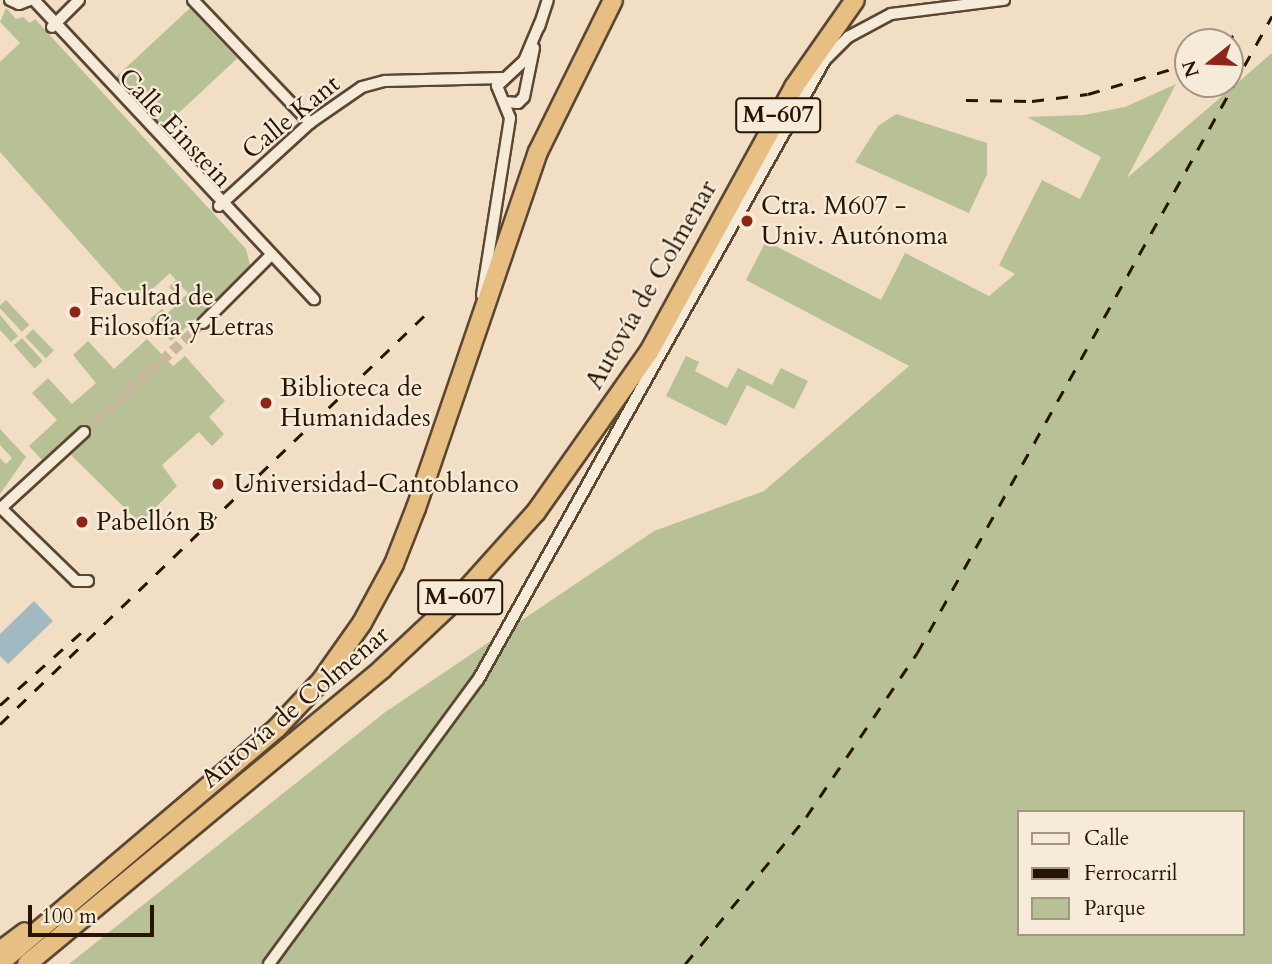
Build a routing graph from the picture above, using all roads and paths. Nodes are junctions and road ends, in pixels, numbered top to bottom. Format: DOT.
graph roads {
  1 [pos="10,0"];
  2 [pos="30,0"];
  3 [pos="79,0"];
  4 [pos="193,0"];
  5 [pos="548,0"];
  6 [pos="613,0"];
  7 [pos="855,0"];
  8 [pos="868,0"];
  9 [pos="1004,0"];
  10 [pos="540,23"];
  11 [pos="54,25"];
  12 [pos="822,44"];
  13 [pos="506,76"];
  14 [pos="478,78"];
  15 [pos="526,84"];
  16 [pos="497,92"];
  17 [pos="504,102"];
  18 [pos="310,123"];
  19 [pos="221,204"];
  20 [pos="269,257"];
  21 [pos="314,299"];
  22 [pos="203,323"];
  23 [pos="478,323"];
  24 [pos="84,432"];
  25 [pos="0,508"];
  26 [pos="88,581"];
  27 [pos="91,888"];
  28 [pos="82,919"];
  29 [pos="0,951"];
  30 [pos="0,963"];
  31 [pos="27,964"];
  32 [pos="40,964"];
  33 [pos="269,964"];
  1 -- 2 [label="street, Calle Einstein"];
  2 -- 11 [label="street, Calle Einstein"];
  3 -- 11 [label="street"];
  4 -- 18 [label="street"];
  5 -- 10 [label="street"];
  6 -- 23 [label="highway, Autovía de Colmenar / M-607"];
  7 -- 12 [label="highway, Autovía de Colmenar / M-607"];
  8 -- 12 [label="highway"];
  9 -- 33 [label="street"];
  10 -- 13 [label="street"];
  10 -- 15 [label="street"];
  11 -- 19 [label="street, Calle Einstein"];
  12 -- 28 [label="highway, Autovía de Colmenar / M-607"];
  13 -- 14 [label="street, Calle Kant"];
  13 -- 15 [label="street"];
  13 -- 16 [label="street"];
  14 -- 16 [label="street"];
  14 -- 18 [label="street, Calle Kant"];
  15 -- 17 [label="street"];
  16 -- 17 [label="street"];
  17 -- 23 [label="street"];
  18 -- 19 [label="street, Calle Kant"];
  19 -- 20 [label="street, Calle Einstein"];
  20 -- 21 [label="street, Calle Einstein"];
  20 -- 22 [label="street"];
  23 -- 27 [label="highway, Autovía de Colmenar / M-607"];
  24 -- 25 [label="street"];
  25 -- 26 [label="street"];
  27 -- 29 [label="highway"];
  27 -- 30 [label="highway, Autovía de Colmenar / M-607"];
  28 -- 31 [label="highway, Autovía de Colmenar / M-607"];
  28 -- 32 [label="highway"];
}
